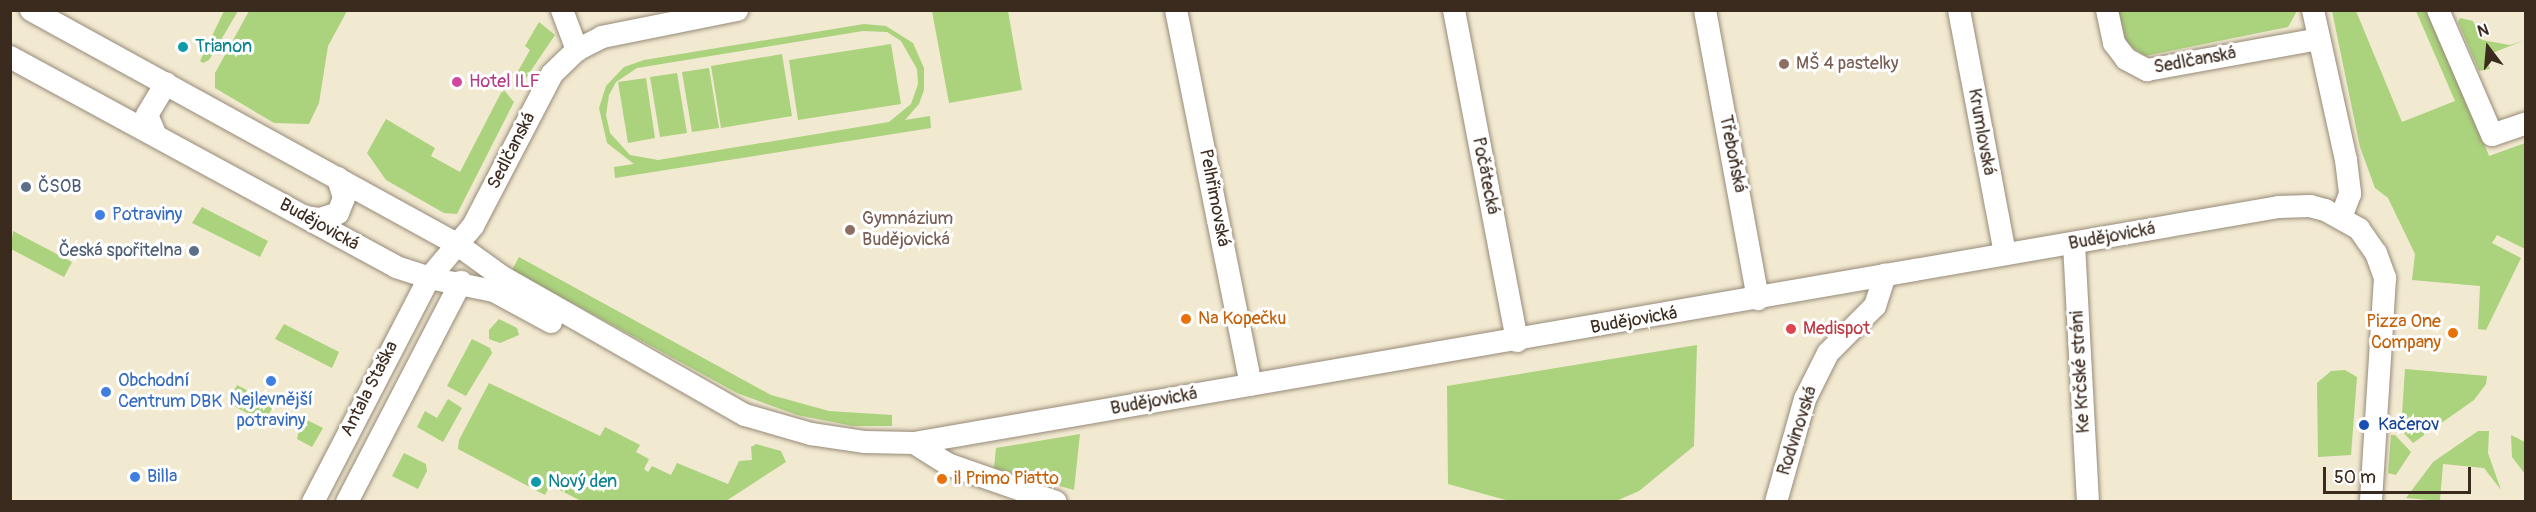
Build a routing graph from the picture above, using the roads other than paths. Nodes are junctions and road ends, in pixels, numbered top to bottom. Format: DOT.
graph roads {
  1 [pos="31,10"];
  2 [pos="561,10"];
  3 [pos="738,10"];
  4 [pos="1176,10"];
  5 [pos="1454,10"];
  6 [pos="1705,10"];
  7 [pos="1959,10"];
  8 [pos="2107,10"];
  9 [pos="2313,10"];
  10 [pos="2438,10"];
  11 [pos="2319,39"];
  12 [pos="577,50"];
  13 [pos="10,57"];
  14 [pos="166,83"];
  15 [pos="2526,123"];
  16 [pos="156,136"];
  17 [pos="338,178"];
  18 [pos="303,217"];
  19 [pos="2341,217"];
  20 [pos="2074,243"];
  21 [pos="458,245"];
  22 [pos="2006,254"];
  23 [pos="1885,275"];
  24 [pos="429,278"];
  25 [pos="461,282"];
  26 [pos="1758,299"];
  27 [pos="1517,341"];
  28 [pos="641,358"];
  29 [pos="1251,385"];
  30 [pos="914,443"];
  31 [pos="313,501"];
  32 [pos="347,501"];
  33 [pos="1056,501"];
  34 [pos="1776,501"];
  35 [pos="2088,501"];
  36 [pos="2371,501"];
  1 -- 14 [label="street, Budějovická"];
  2 -- 12 [label="street"];
  3 -- 12 [label="street, Sedlčanská"];
  4 -- 29 [label="street, Pelhřimovská"];
  5 -- 27 [label="street, Počátecká"];
  6 -- 26 [label="street, Třeboňská"];
  7 -- 22 [label="street, Krumlovská"];
  8 -- 11 [label="street, Sedlčanská"];
  9 -- 11 [label="street"];
  10 -- 15 [label="street"];
  11 -- 19 [label="street"];
  12 -- 21 [label="street, Sedlčanská"];
  13 -- 16 [label="street, Budějovická"];
  14 -- 16 [label="street"];
  14 -- 17 [label="street, Budějovická"];
  16 -- 18 [label="street, Budějovická"];
  17 -- 18 [label="street"];
  17 -- 21 [label="street, Budějovická"];
  18 -- 24 [label="street, Budějovická"];
  19 -- 20 [label="street, Budějovická"];
  19 -- 36 [label="street, Budějovická"];
  20 -- 22 [label="street, Budějovická"];
  20 -- 35 [label="street, Ke Krčské stráni"];
  21 -- 24 [label="street, Sedlčanská"];
  21 -- 25 [label="street"];
  21 -- 28 [label="street, Budějovická"];
  22 -- 23 [label="street, Budějovická"];
  23 -- 26 [label="street, Budějovická"];
  23 -- 34 [label="street, Rodvinovská"];
  24 -- 25 [label="street, Budějovická"];
  24 -- 31 [label="street, Antala Staška"];
  25 -- 28 [label="street, Budějovická"];
  25 -- 32 [label="street, Antala Staška"];
  26 -- 27 [label="street, Budějovická"];
  27 -- 29 [label="street, Budějovická"];
  28 -- 30 [label="street, Budějovická"];
  29 -- 30 [label="street, Budějovická"];
  30 -- 33 [label="street"];
}
